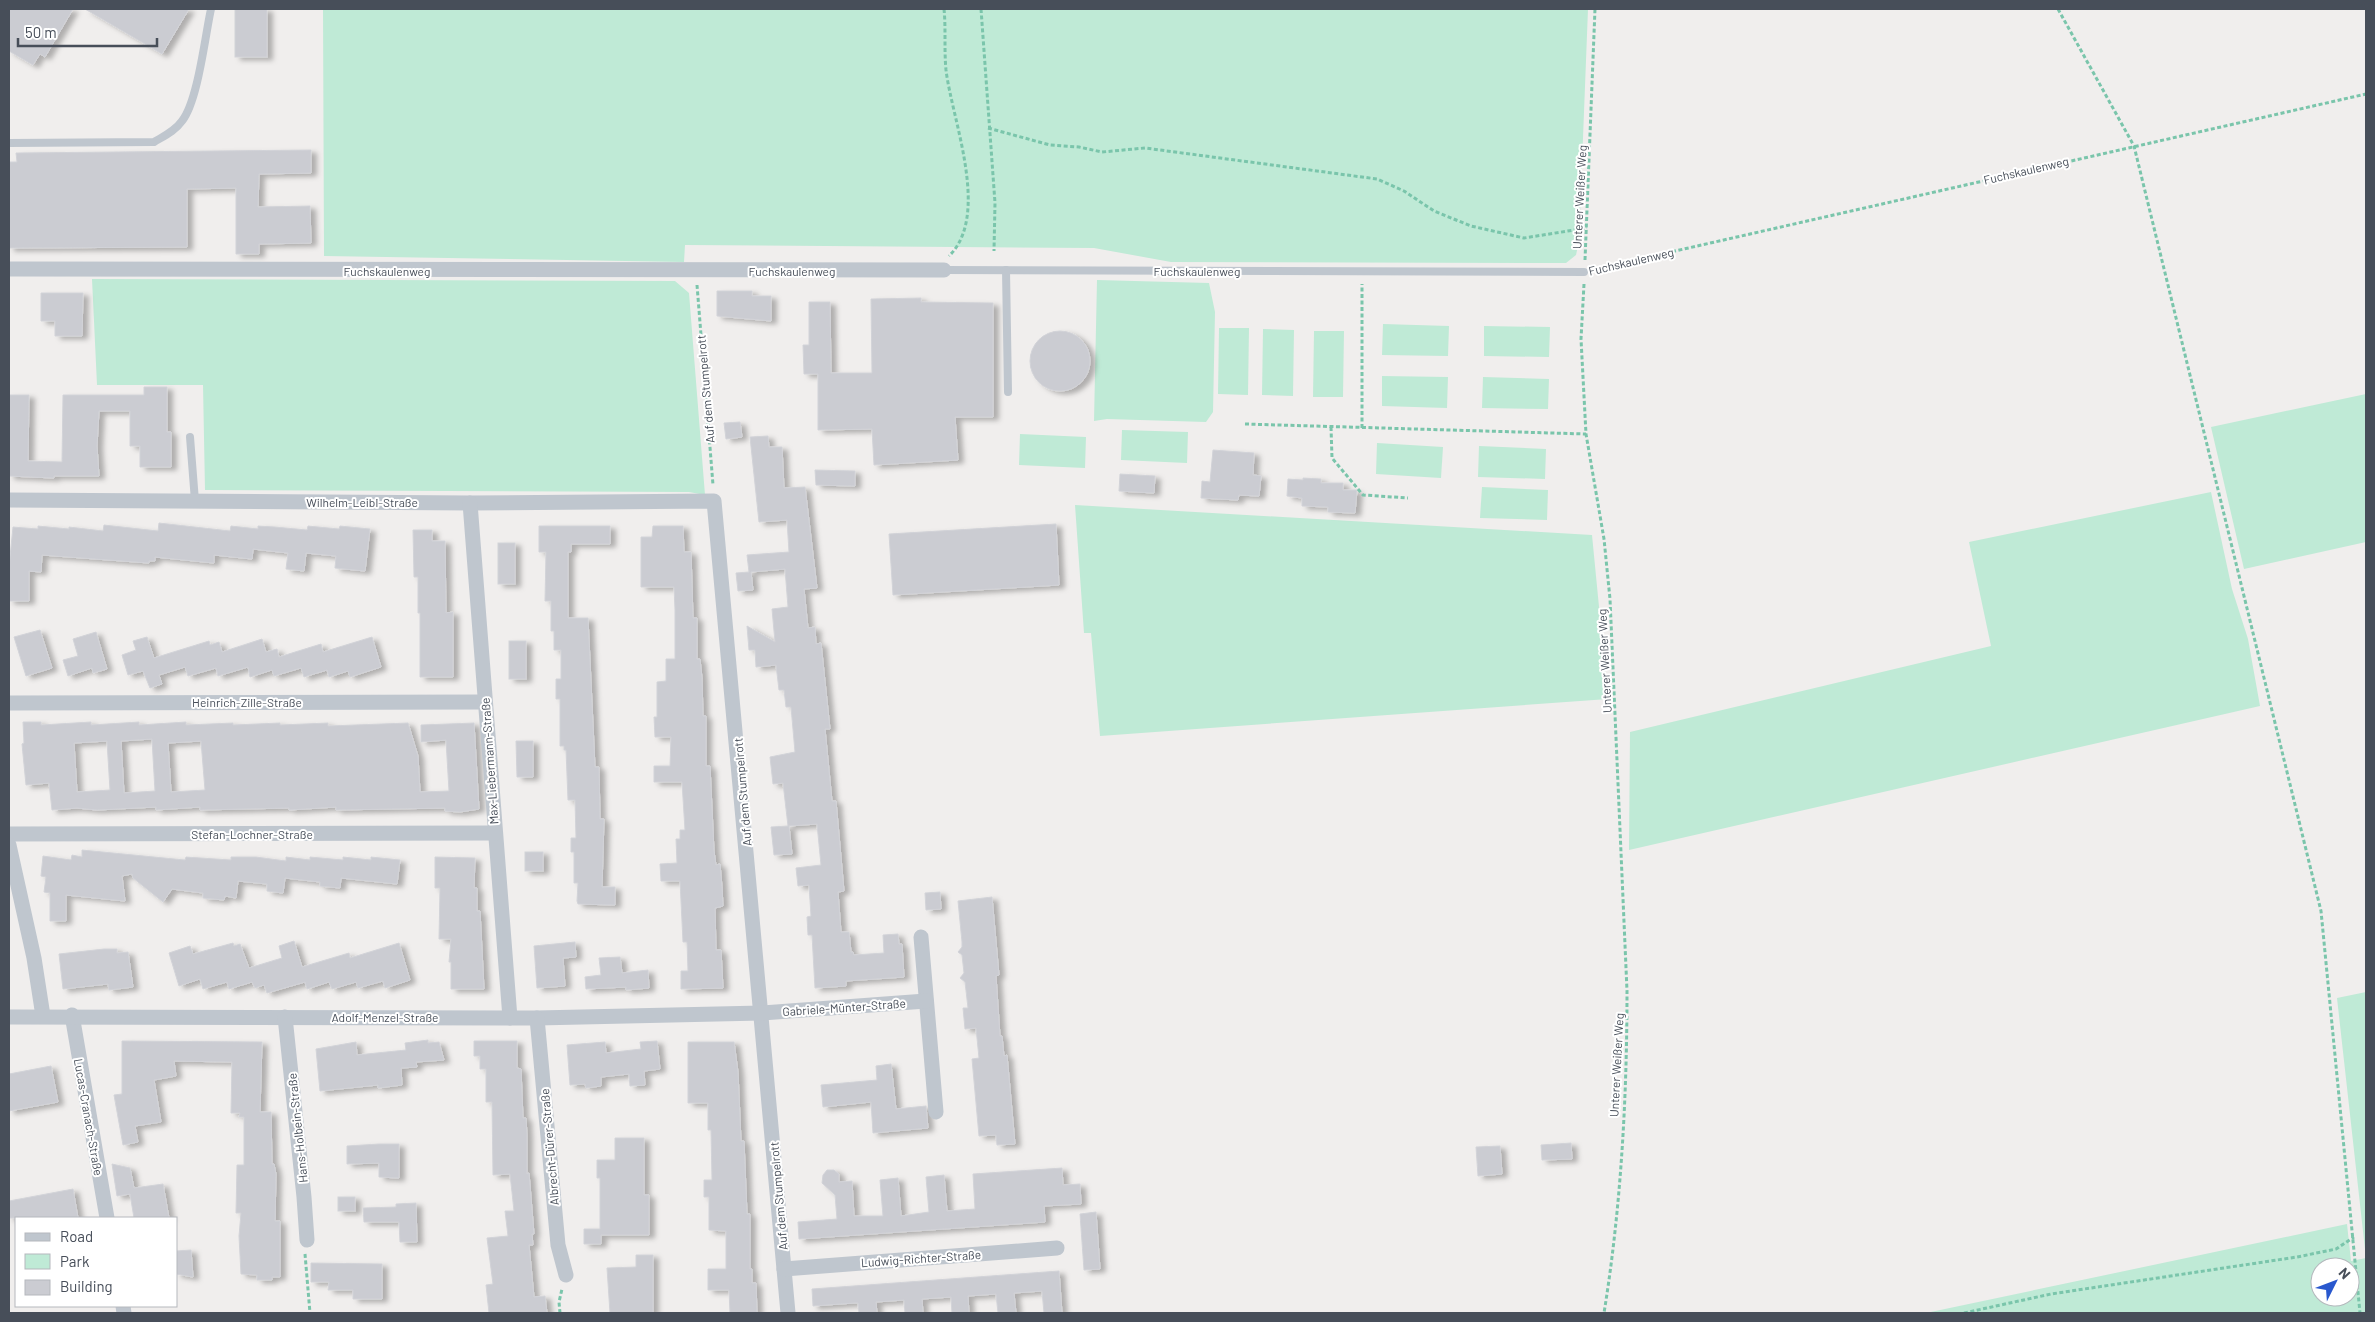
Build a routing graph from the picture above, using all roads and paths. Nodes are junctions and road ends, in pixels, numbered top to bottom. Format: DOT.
graph roads {
  1 [pos="211,9"];
  2 [pos="944,9"];
  3 [pos="981,9"];
  4 [pos="1595,9"];
  5 [pos="2058,9"];
  6 [pos="2366,94"];
  7 [pos="988,128"];
  8 [pos="9,143"];
  9 [pos="2134,146"];
  10 [pos="1587,228"];
  11 [pos="994,251"];
  12 [pos="9,269"];
  13 [pos="944,270"];
  14 [pos="1006,270"];
  15 [pos="1362,271"];
  16 [pos="696,272"];
  17 [pos="1584,272"];
  18 [pos="1008,392"];
  19 [pos="1244,424"];
  20 [pos="1331,427"];
  21 [pos="1362,428"];
  22 [pos="1586,434"];
  23 [pos="190,437"];
  24 [pos="1408,498"];
  25 [pos="9,500"];
  26 [pos="195,502"];
  27 [pos="714,502"];
  28 [pos="470,503"];
  29 [pos="485,702"];
  30 [pos="9,703"];
  31 [pos="495,833"];
  32 [pos="9,834"];
  33 [pos="9,845"];
  34 [pos="920,936"];
  35 [pos="926,1001"];
  36 [pos="762,1013"];
  37 [pos="43,1016"];
  38 [pos="72,1016"];
  39 [pos="9,1017"];
  40 [pos="285,1017"];
  41 [pos="510,1018"];
  42 [pos="537,1018"];
  43 [pos="936,1112"];
  44 [pos="108,1217"];
  45 [pos="2354,1237"];
  46 [pos="306,1240"];
  47 [pos="1058,1248"];
  48 [pos="784,1268"];
  49 [pos="566,1275"];
  50 [pos="310,1313"];
  51 [pos="560,1313"];
  52 [pos="788,1313"];
  53 [pos="1604,1313"];
  54 [pos="1964,1313"];
  55 [pos="2360,1313"];
  1 -- 8 [label="lane"];
  2 -- 13 [label="path"];
  3 -- 7 [label="path"];
  4 -- 10 [label="path, Unterer Weißer Weg"];
  5 -- 9 [label="path"];
  6 -- 9 [label="path, Fuchskaulenweg"];
  7 -- 10 [label="path"];
  7 -- 11 [label="path"];
  9 -- 17 [label="path, Fuchskaulenweg"];
  9 -- 45 [label="path"];
  10 -- 17 [label="path, Unterer Weißer Weg"];
  12 -- 16 [label="street, Fuchskaulenweg"];
  13 -- 14 [label="lane, Fuchskaulenweg"];
  13 -- 16 [label="street, Fuchskaulenweg"];
  14 -- 15 [label="lane, Fuchskaulenweg"];
  14 -- 18 [label="lane"];
  15 -- 17 [label="lane, Fuchskaulenweg"];
  15 -- 21 [label="path"];
  16 -- 27 [label="path, Auf dem Stumpelrott"];
  17 -- 22 [label="path, Unterer Weißer Weg"];
  19 -- 20 [label="path"];
  20 -- 21 [label="path"];
  20 -- 24 [label="path"];
  21 -- 22 [label="path"];
  22 -- 53 [label="path, Unterer Weißer Weg"];
  23 -- 26 [label="lane"];
  25 -- 26 [label="street, Wilhelm-Leibl-Straße"];
  26 -- 28 [label="street, Wilhelm-Leibl-Straße"];
  27 -- 28 [label="street, Wilhelm-Leibl-Straße"];
  27 -- 36 [label="street, Auf dem Stumpelrott"];
  28 -- 29 [label="street, Max-Liebermann-Straße"];
  29 -- 30 [label="street, Heinrich-Zille-Straße"];
  29 -- 31 [label="street, Max-Liebermann-Straße"];
  31 -- 32 [label="street, Stefan-Lochner-Straße"];
  31 -- 41 [label="street, Max-Liebermann-Straße"];
  33 -- 37 [label="street"];
  34 -- 35 [label="street"];
  35 -- 36 [label="street, Gabriele-Münter-Straße"];
  35 -- 43 [label="street"];
  36 -- 42 [label="street, Adolf-Menzel-Straße"];
  36 -- 48 [label="street, Auf dem Stumpelrott"];
  37 -- 38 [label="street, Adolf-Menzel-Straße"];
  37 -- 39 [label="street, Adolf-Menzel-Straße"];
  38 -- 40 [label="street, Adolf-Menzel-Straße"];
  38 -- 44 [label="street, Lucas-Cranach-Straße"];
  40 -- 41 [label="street, Adolf-Menzel-Straße"];
  40 -- 46 [label="street, Hans-Holbein-Straße"];
  41 -- 42 [label="street, Adolf-Menzel-Straße"];
  42 -- 49 [label="street, Albrecht-Dürer-Straße"];
  45 -- 54 [label="path"];
  45 -- 55 [label="path"];
  46 -- 50 [label="path"];
  47 -- 48 [label="street, Ludwig-Richter-Straße"];
  48 -- 52 [label="street, Auf dem Stumpelrott"];
  49 -- 51 [label="path"];
}
